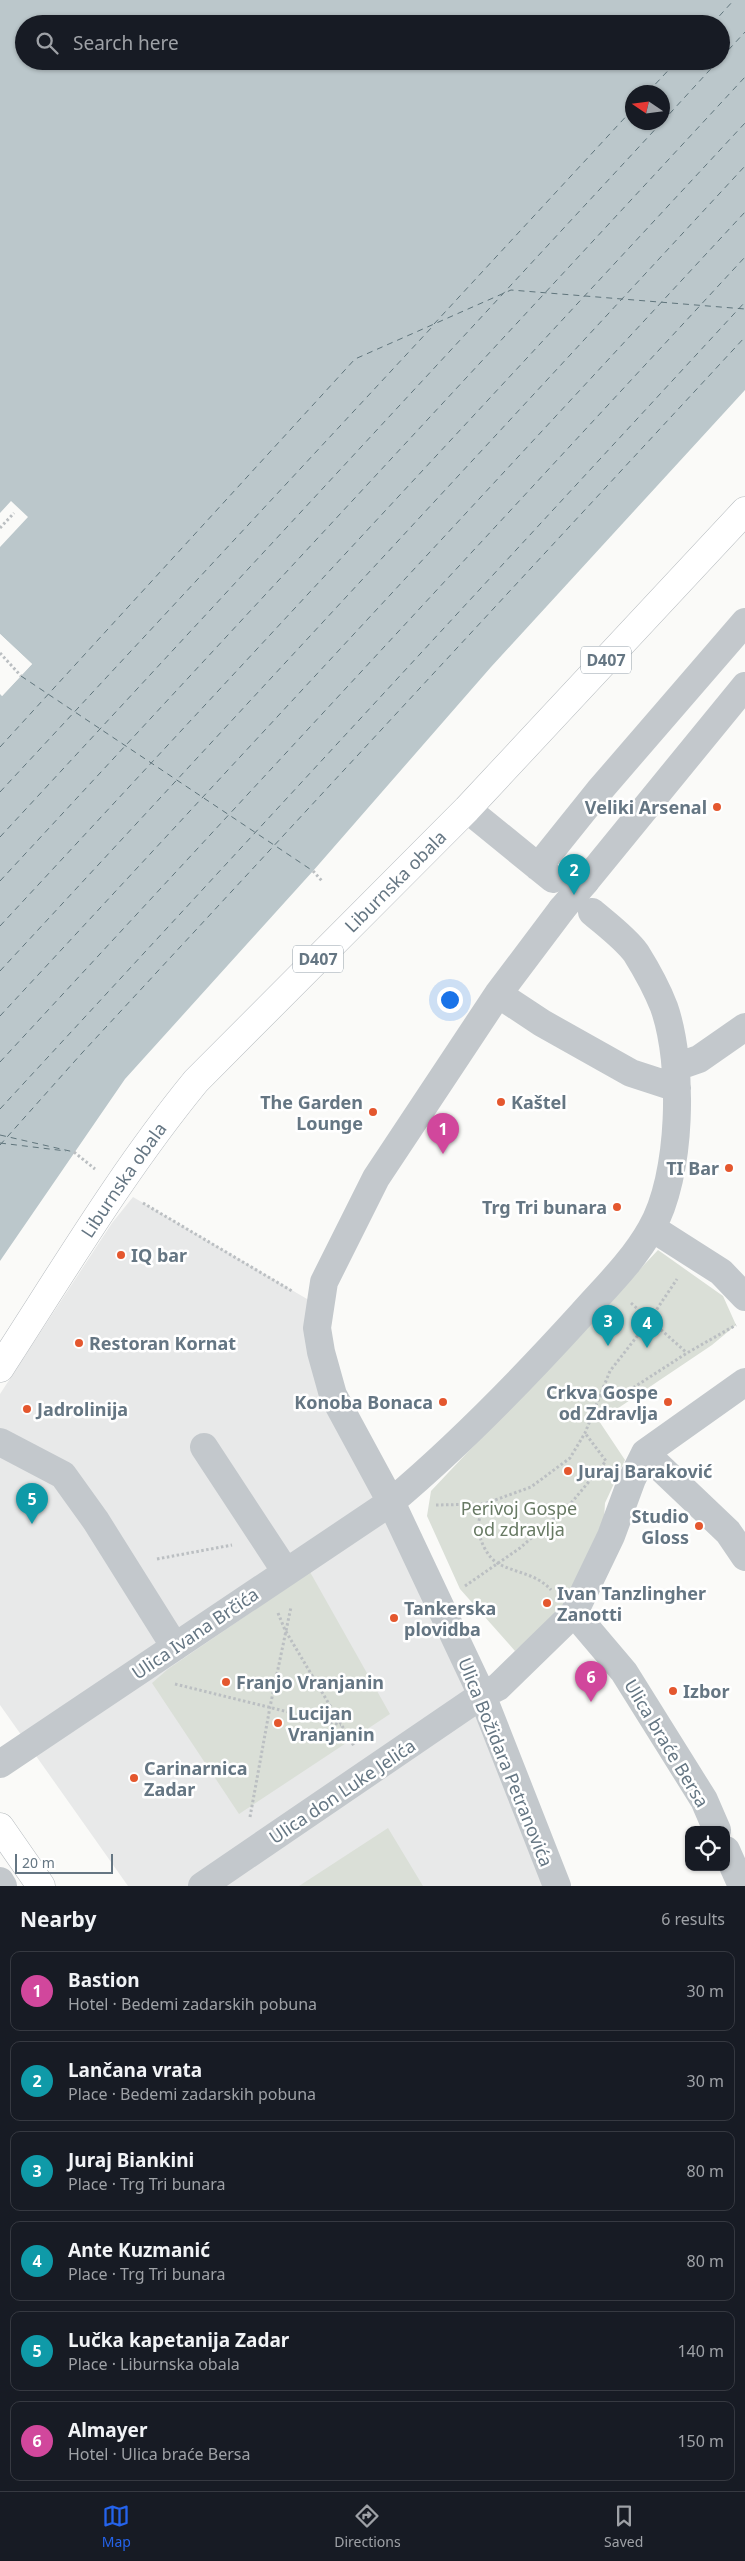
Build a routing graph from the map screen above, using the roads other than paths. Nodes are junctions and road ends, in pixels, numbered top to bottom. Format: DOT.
graph roads {
  1 [pos="745,511"];
  2 [pos="745,622"];
  3 [pos="745,686"];
  4 [pos="467,809"];
  5 [pos="592,912"];
  6 [pos="498,994"];
  7 [pos="745,1027"];
  8 [pos="676,1077"];
  9 [pos="652,1228"];
  10 [pos="743,1310"];
  11 [pos="0,1368"];
  12 [pos="745,1382"];
  13 [pos="0,1442"];
  14 [pos="204,1447"];
  15 [pos="645,1453"];
  16 [pos="390,1502"];
  17 [pos="745,1557"];
  18 [pos="286,1572"];
  19 [pos="574,1613"];
  20 [pos="176,1647"];
  21 [pos="482,1695"];
  22 [pos="0,1764"];
  23 [pos="715,1826"];
  24 [pos="0,1827"];
  25 [pos="730,1859"];
  26 [pos="0,1881"];
  27 [pos="3,1886"];
  28 [pos="41,1886"];
  29 [pos="202,1886"];
  30 [pos="557,1886"];
  31 [pos="742,1886"];
  1 -- 4 [label="main road, Liburnska obala / D407"];
  2 -- 4 [label="street"];
  3 -- 6 [label="street, Ulica Božidara Petranovića, bridge"];
  4 -- 11 [label="main road, Liburnska obala / D407"];
  5 -- 8 [label="street"];
  6 -- 8 [label="street"];
  6 -- 16 [label="street, Ulica Božidara Petranovića"];
  7 -- 8 [label="street"];
  8 -- 9 [label="street"];
  9 -- 10 [label="street"];
  9 -- 16 [label="street"];
  12 -- 15 [label="street"];
  13 -- 20 [label="street"];
  14 -- 18 [label="street"];
  15 -- 17 [label="street"];
  15 -- 19 [label="street"];
  16 -- 18 [label="street, Ulica Ivana Brčića"];
  16 -- 21 [label="street, Ulica Božidara Petranovića"];
  18 -- 20 [label="street, Ulica Ivana Brčića"];
  19 -- 21 [label="street"];
  19 -- 23 [label="street, Ulica braće Bersa"];
  20 -- 22 [label="street, Ulica Ivana Brčića"];
  21 -- 29 [label="street, Ulica don Luke Jelića"];
  21 -- 30 [label="street, Ulica Božidara Petranovića"];
  24 -- 28 [label="main road"];
  25 -- 31 [label="street"];
  26 -- 27 [label="street"];
}
